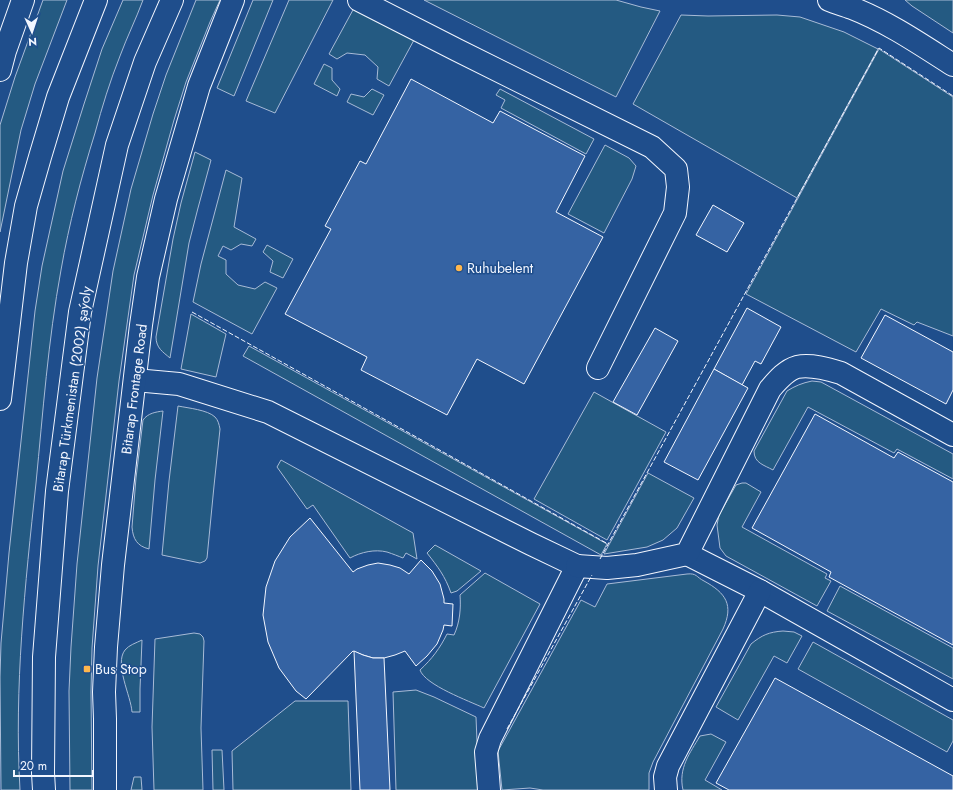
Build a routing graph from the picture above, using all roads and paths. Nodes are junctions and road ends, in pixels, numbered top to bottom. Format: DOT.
graph roads {
  1 [pos="23,0"];
  2 [pos="96,0"];
  3 [pos="172,0"];
  4 [pos="233,0"];
  5 [pos="359,0"];
  6 [pos="829,0"];
  7 [pos="2,59"];
  8 [pos="953,65"];
  9 [pos="598,368"];
  10 [pos="135,380"];
  11 [pos="0,399"];
  12 [pos="953,435"];
  13 [pos="687,554"];
  14 [pos="577,566"];
  15 [pos="760,591"];
  16 [pos="953,700"];
  17 [pos="44,790"];
  18 [pos="105,790"];
  19 [pos="489,790"];
  20 [pos="666,790"];
  1 -- 7 [label="main road"];
  2 -- 11 [label="main road"];
  3 -- 17 [label="main road, Bitarap Türkmenistan (2002) şaýoly"];
  4 -- 10 [label="main road, Bitarap Frontage Road"];
  5 -- 9 [label="main road"];
  6 -- 8 [label="main road"];
  10 -- 14 [label="main road"];
  10 -- 18 [label="main road, Bitarap Frontage Road"];
  12 -- 13 [label="main road"];
  13 -- 14 [label="main road"];
  13 -- 15 [label="main road"];
  14 -- 19 [label="main road"];
  15 -- 16 [label="main road"];
  15 -- 20 [label="main road"];
}
